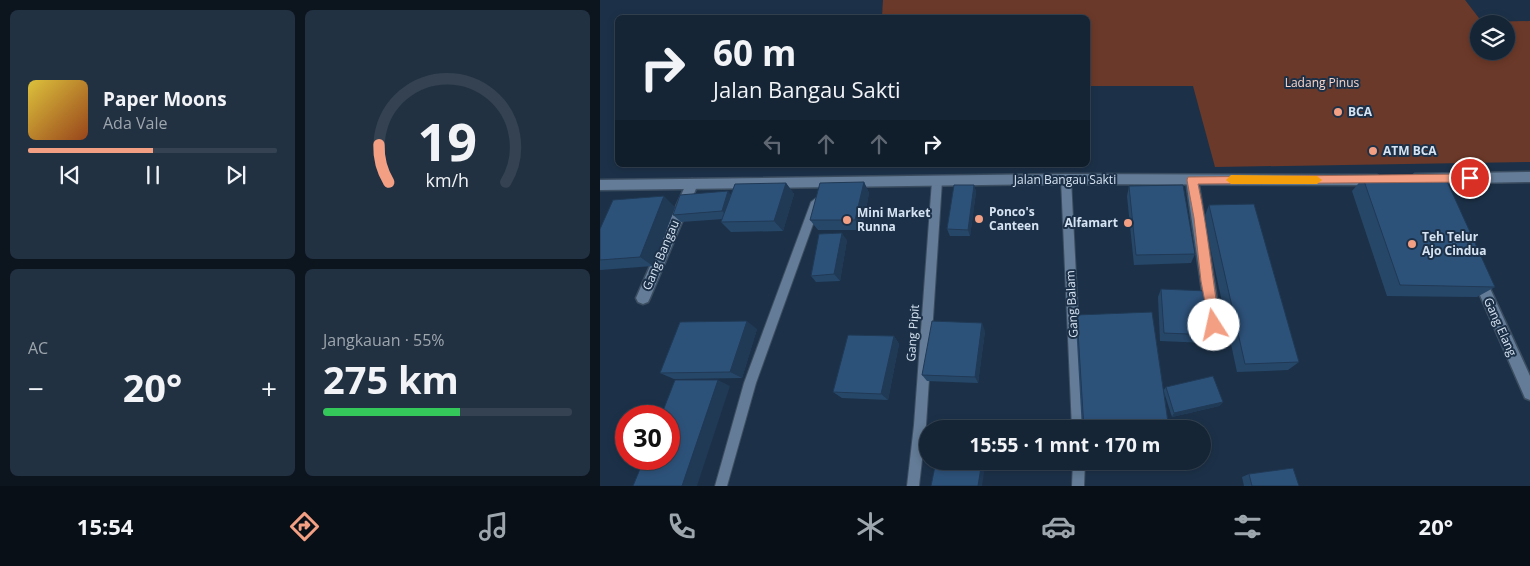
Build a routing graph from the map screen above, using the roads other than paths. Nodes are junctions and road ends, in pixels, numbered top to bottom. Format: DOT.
graph roads {
  1 [pos="1530,177"];
  2 [pos="1066,179"];
  3 [pos="1192,180"];
  4 [pos="938,181"];
  5 [pos="823,182"];
  6 [pos="692,184"];
  7 [pos="600,186"];
  8 [pos="1474,268"];
  9 [pos="643,298"];
  10 [pos="1214,325"];
  11 [pos="1530,393"];
  12 [pos="1078,420"];
  13 [pos="1079,470"];
  14 [pos="721,486"];
  15 [pos="913,486"];
  16 [pos="1078,486"];
  1 -- 3 [label="street, Jalan Bangau Sakti"];
  2 -- 3 [label="street, Jalan Bangau Sakti"];
  2 -- 4 [label="street, Jalan Bangau Sakti"];
  2 -- 12 [label="lane, Gang Balam"];
  3 -- 10 [label="street"];
  4 -- 5 [label="street, Jalan Bangau Sakti"];
  4 -- 15 [label="lane, Gang Pipit"];
  5 -- 6 [label="street, Jalan Bangau Sakti"];
  5 -- 14 [label="lane"];
  6 -- 7 [label="street, Jalan Bangau Sakti"];
  6 -- 9 [label="street, Gang Bangau"];
  8 -- 11 [label="street, Gang Elang"];
  13 -- 16 [label="lane"];
}
